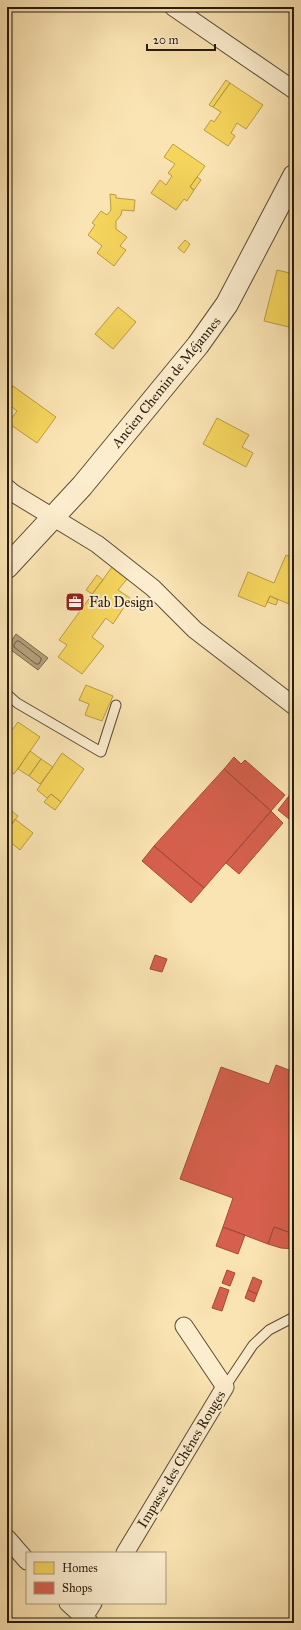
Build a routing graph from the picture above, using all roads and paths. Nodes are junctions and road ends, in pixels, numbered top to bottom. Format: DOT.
graph roads {
  1 [pos="173,7"];
  2 [pos="294,90"];
  3 [pos="294,176"];
  4 [pos="7,488"];
  5 [pos="53,516"];
  6 [pos="7,567"];
  7 [pos="7,694"];
  8 [pos="116,705"];
  9 [pos="294,706"];
  10 [pos="294,1317"];
  11 [pos="184,1326"];
  12 [pos="226,1387"];
  13 [pos="7,1538"];
  14 [pos="126,1552"];
  15 [pos="26,1560"];
  16 [pos="69,1604"];
  17 [pos="93,1604"];
  18 [pos="86,1621"];
  1 -- 2 [label="street"];
  3 -- 5 [label="street, Ancien Chemin de Méjannes"];
  4 -- 5 [label="street"];
  5 -- 6 [label="street, Ancien Chemin de Méjannes"];
  5 -- 9 [label="street"];
  7 -- 8 [label="lane"];
  10 -- 12 [label="lane"];
  11 -- 12 [label="street, Impasse des Chênes Rouges"];
  12 -- 14 [label="street, Impasse des Chênes Rouges"];
  13 -- 15 [label="street"];
  16 -- 18 [label="street"];
  17 -- 18 [label="street"];
}
